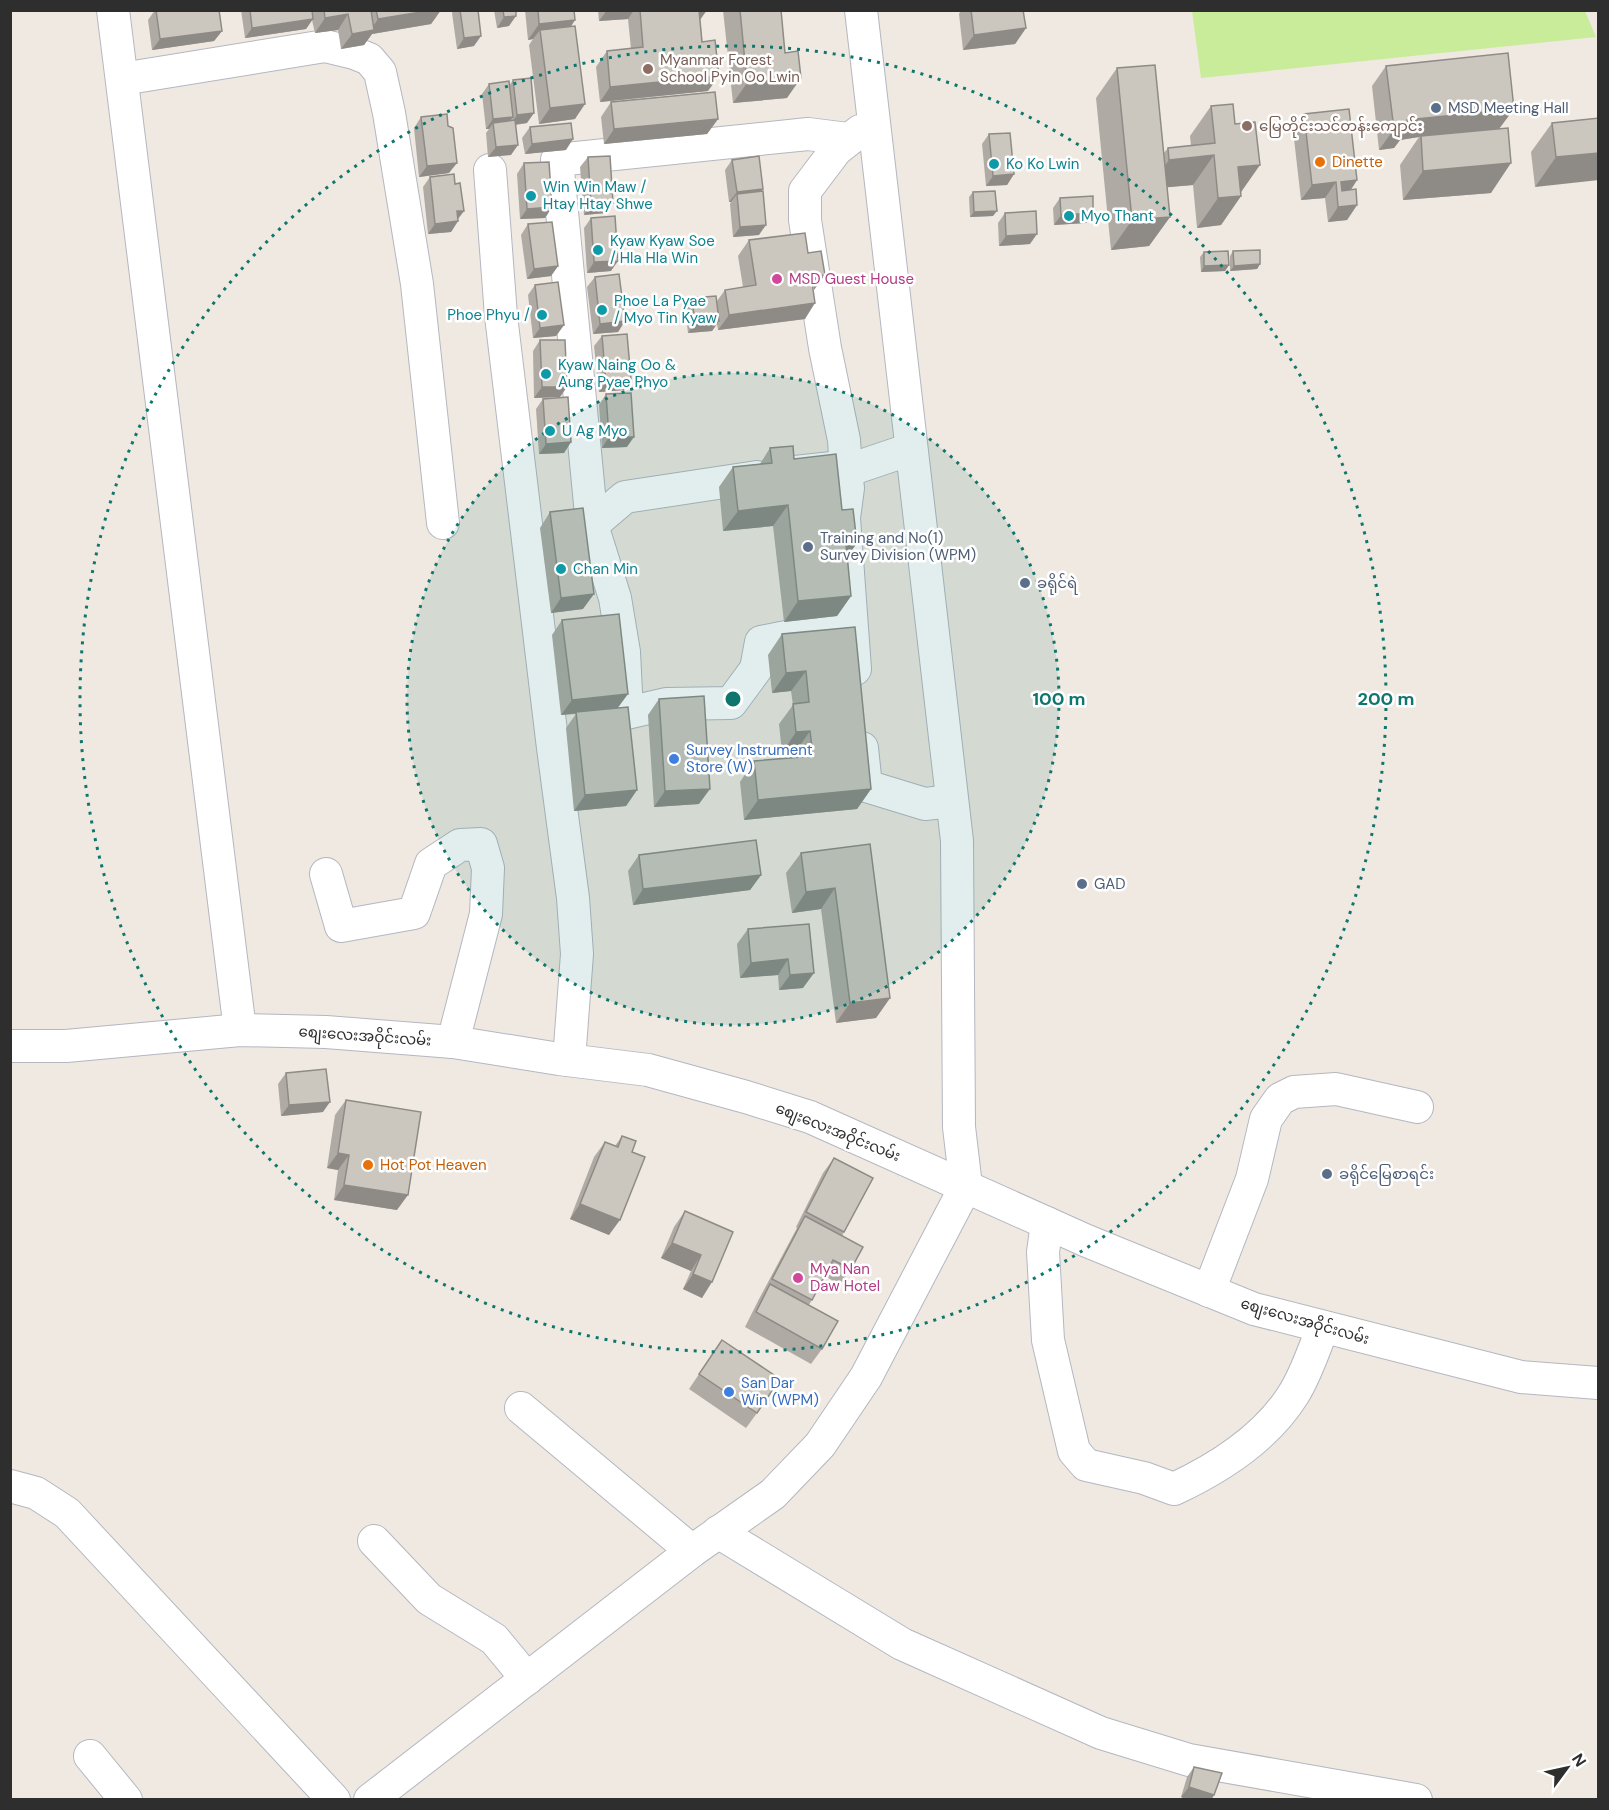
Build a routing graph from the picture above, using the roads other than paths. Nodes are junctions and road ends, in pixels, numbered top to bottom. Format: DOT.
graph roads {
  1 [pos="113,10"];
  2 [pos="861,10"];
  3 [pos="122,78"];
  4 [pos="875,121"];
  5 [pos="848,139"];
  6 [pos="490,170"];
  7 [pos="911,449"];
  8 [pos="846,471"];
  9 [pos="443,523"];
  10 [pos="592,525"];
  11 [pos="851,624"];
  12 [pos="952,801"];
  13 [pos="326,874"];
  14 [pos="240,1030"];
  15 [pos="453,1042"];
  16 [pos="10,1046"];
  17 [pos="569,1060"];
  18 [pos="1417,1107"];
  19 [pos="966,1186"];
  20 [pos="1047,1223"];
  21 [pos="1209,1291"];
  22 [pos="1323,1327"];
  23 [pos="1599,1383"];
  24 [pos="521,1408"];
  25 [pos="10,1486"];
  26 [pos="718,1532"];
  27 [pos="374,1541"];
  28 [pos="692,1551"];
  29 [pos="527,1679"];
  30 [pos="90,1756"];
  31 [pos="126,1800"];
  32 [pos="334,1800"];
  33 [pos="370,1800"];
  34 [pos="1416,1800"];
  1 -- 3 [label="street"];
  2 -- 4 [label="street"];
  3 -- 9 [label="street"];
  3 -- 14 [label="street"];
  4 -- 5 [label="street"];
  4 -- 7 [label="street"];
  5 -- 8 [label="street"];
  5 -- 10 [label="street"];
  6 -- 17 [label="street"];
  7 -- 8 [label="street"];
  7 -- 12 [label="street"];
  8 -- 10 [label="street"];
  8 -- 11 [label="street"];
  10 -- 11 [label="street"];
  11 -- 12 [label="street"];
  12 -- 19 [label="street"];
  13 -- 15 [label="street"];
  14 -- 15 [label="street, စျေးလေးအဝိုင်းလမ်း"];
  14 -- 16 [label="street, စျေးလေးအဝိုင်းလမ်း"];
  15 -- 17 [label="street, စျေးလေးအဝိုင်းလမ်း"];
  17 -- 19 [label="street, စျေးလေးအဝိုင်းလမ်း"];
  18 -- 21 [label="street"];
  19 -- 20 [label="street, စျေးလေးအဝိုင်းလမ်း"];
  19 -- 26 [label="street"];
  20 -- 21 [label="street, စျေးလေးအဝိုင်းလမ်း"];
  20 -- 22 [label="street"];
  21 -- 22 [label="street, စျေးလေးအဝိုင်းလမ်း"];
  22 -- 23 [label="street, စျေးလေးအဝိုင်းလမ်း"];
  24 -- 28 [label="street"];
  25 -- 32 [label="street"];
  26 -- 28 [label="street"];
  26 -- 34 [label="street"];
  27 -- 29 [label="street"];
  28 -- 29 [label="street"];
  29 -- 33 [label="street"];
  30 -- 31 [label="street"];
}
